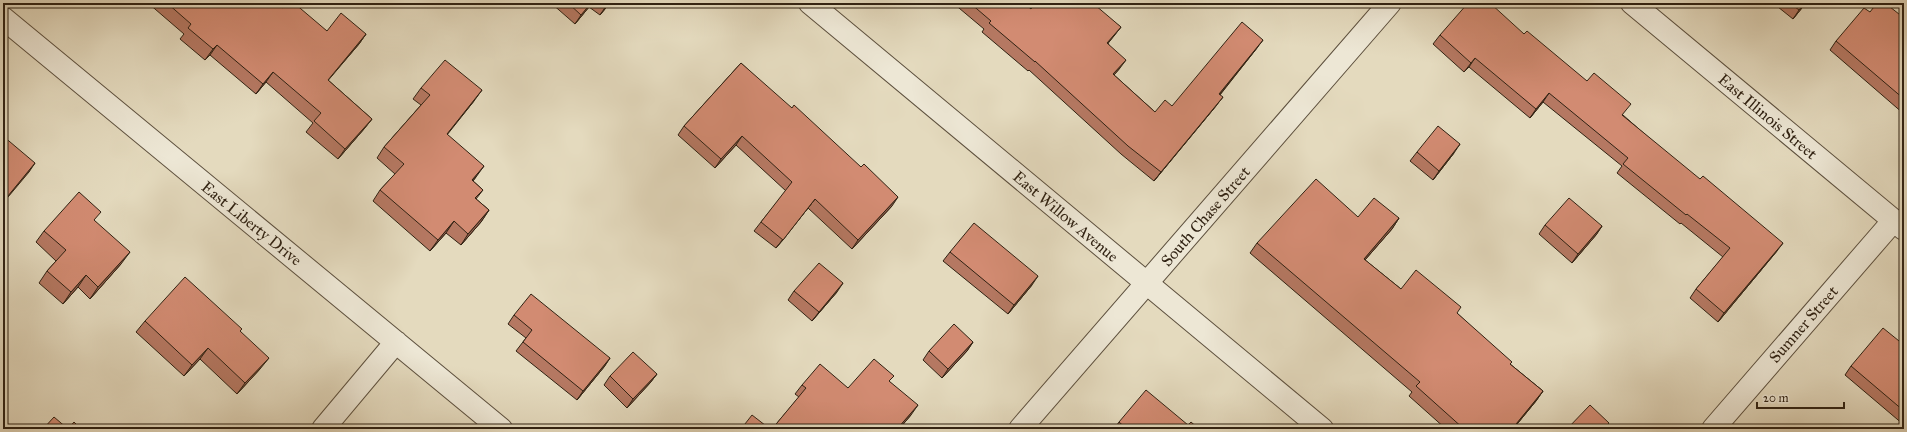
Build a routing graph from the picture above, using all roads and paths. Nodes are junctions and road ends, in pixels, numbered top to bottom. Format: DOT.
graph roads {
  1 [pos="810,3"];
  2 [pos="1390,3"];
  3 [pos="1632,3"];
  4 [pos="3,18"];
  5 [pos="1899,224"];
  6 [pos="1146,283"];
  7 [pos="396,342"];
  8 [pos="323,429"];
  9 [pos="500,429"];
  10 [pos="1020,429"];
  11 [pos="1322,429"];
  12 [pos="1713,429"];
  1 -- 6 [label="street, East Willow Avenue"];
  2 -- 6 [label="street, South Chase Street"];
  3 -- 5 [label="street, East Illinois Street"];
  4 -- 7 [label="street, East Liberty Drive"];
  5 -- 12 [label="street, Sumner Street"];
  6 -- 10 [label="street, South Chase Street"];
  6 -- 11 [label="street, East Willow Avenue"];
  7 -- 8 [label="street"];
  7 -- 9 [label="street, East Liberty Drive"];
}
